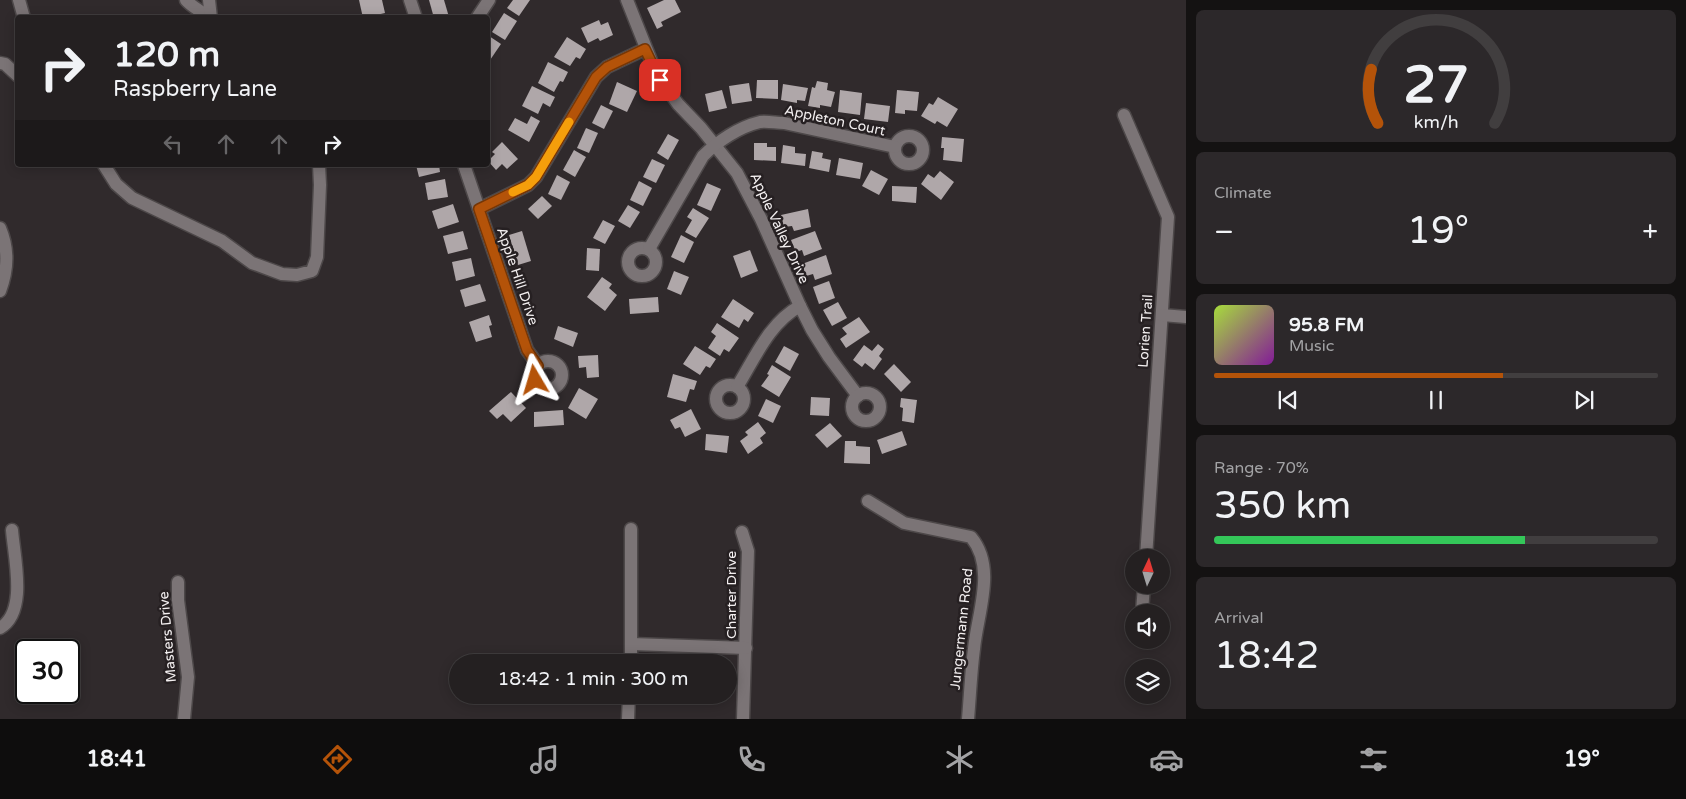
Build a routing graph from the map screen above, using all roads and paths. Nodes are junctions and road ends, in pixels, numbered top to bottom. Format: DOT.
graph roads {
  1 [pos="19,0"];
  2 [pos="186,0"];
  3 [pos="209,0"];
  4 [pos="410,0"];
  5 [pos="489,0"];
  6 [pos="627,0"];
  7 [pos="23,15"];
  8 [pos="207,15"];
  9 [pos="210,15"];
  10 [pos="415,15"];
  11 [pos="479,15"];
  12 [pos="645,49"];
  13 [pos="1124,115"];
  14 [pos="715,144"];
  15 [pos="895,147"];
  16 [pos="105,167"];
  17 [pos="319,167"];
  18 [pos="465,167"];
  19 [pos="479,209"];
  20 [pos="0,228"];
  21 [pos="648,249"];
  22 [pos="0,291"];
  23 [pos="800,306"];
  24 [pos="1162,315"];
  25 [pos="1186,317"];
  26 [pos="538,366"];
  27 [pos="737,388"];
  28 [pos="858,396"];
  29 [pos="868,501"];
  30 [pos="12,530"];
  31 [pos="631,530"];
  32 [pos="742,532"];
  33 [pos="1147,549"];
  34 [pos="178,582"];
  35 [pos="0,628"];
  36 [pos="632,644"];
  37 [pos="746,648"];
  38 [pos="631,654"];
  39 [pos="629,704"];
  40 [pos="184,719"];
  41 [pos="628,719"];
  42 [pos="743,719"];
  43 [pos="968,719"];
  1 -- 7 [label="street"];
  2 -- 8 [label="street"];
  3 -- 9 [label="street"];
  4 -- 10 [label="street"];
  5 -- 11 [label="street"];
  6 -- 12 [label="street, Apple Valley Drive"];
  12 -- 14 [label="street, Apple Valley Drive"];
  12 -- 19 [label="street"];
  13 -- 24 [label="street, Lorien Trail"];
  14 -- 15 [label="street, Appleton Court"];
  14 -- 21 [label="street"];
  14 -- 23 [label="street, Apple Valley Drive"];
  16 -- 17 [label="street"];
  18 -- 19 [label="street, Apple Hill Drive"];
  19 -- 26 [label="street, Apple Hill Drive"];
  20 -- 22 [label="street"];
  23 -- 27 [label="street"];
  23 -- 28 [label="street, Apple Valley Drive"];
  24 -- 25 [label="street"];
  24 -- 33 [label="street, Lorien Trail"];
  29 -- 43 [label="street, Jungermann Road"];
  30 -- 35 [label="street"];
  31 -- 36 [label="street"];
  32 -- 37 [label="street, Charter Drive"];
  34 -- 40 [label="street, Masters Drive"];
  36 -- 37 [label="street"];
  36 -- 38 [label="street"];
  37 -- 42 [label="street, Charter Drive"];
  39 -- 41 [label="street"];
}
